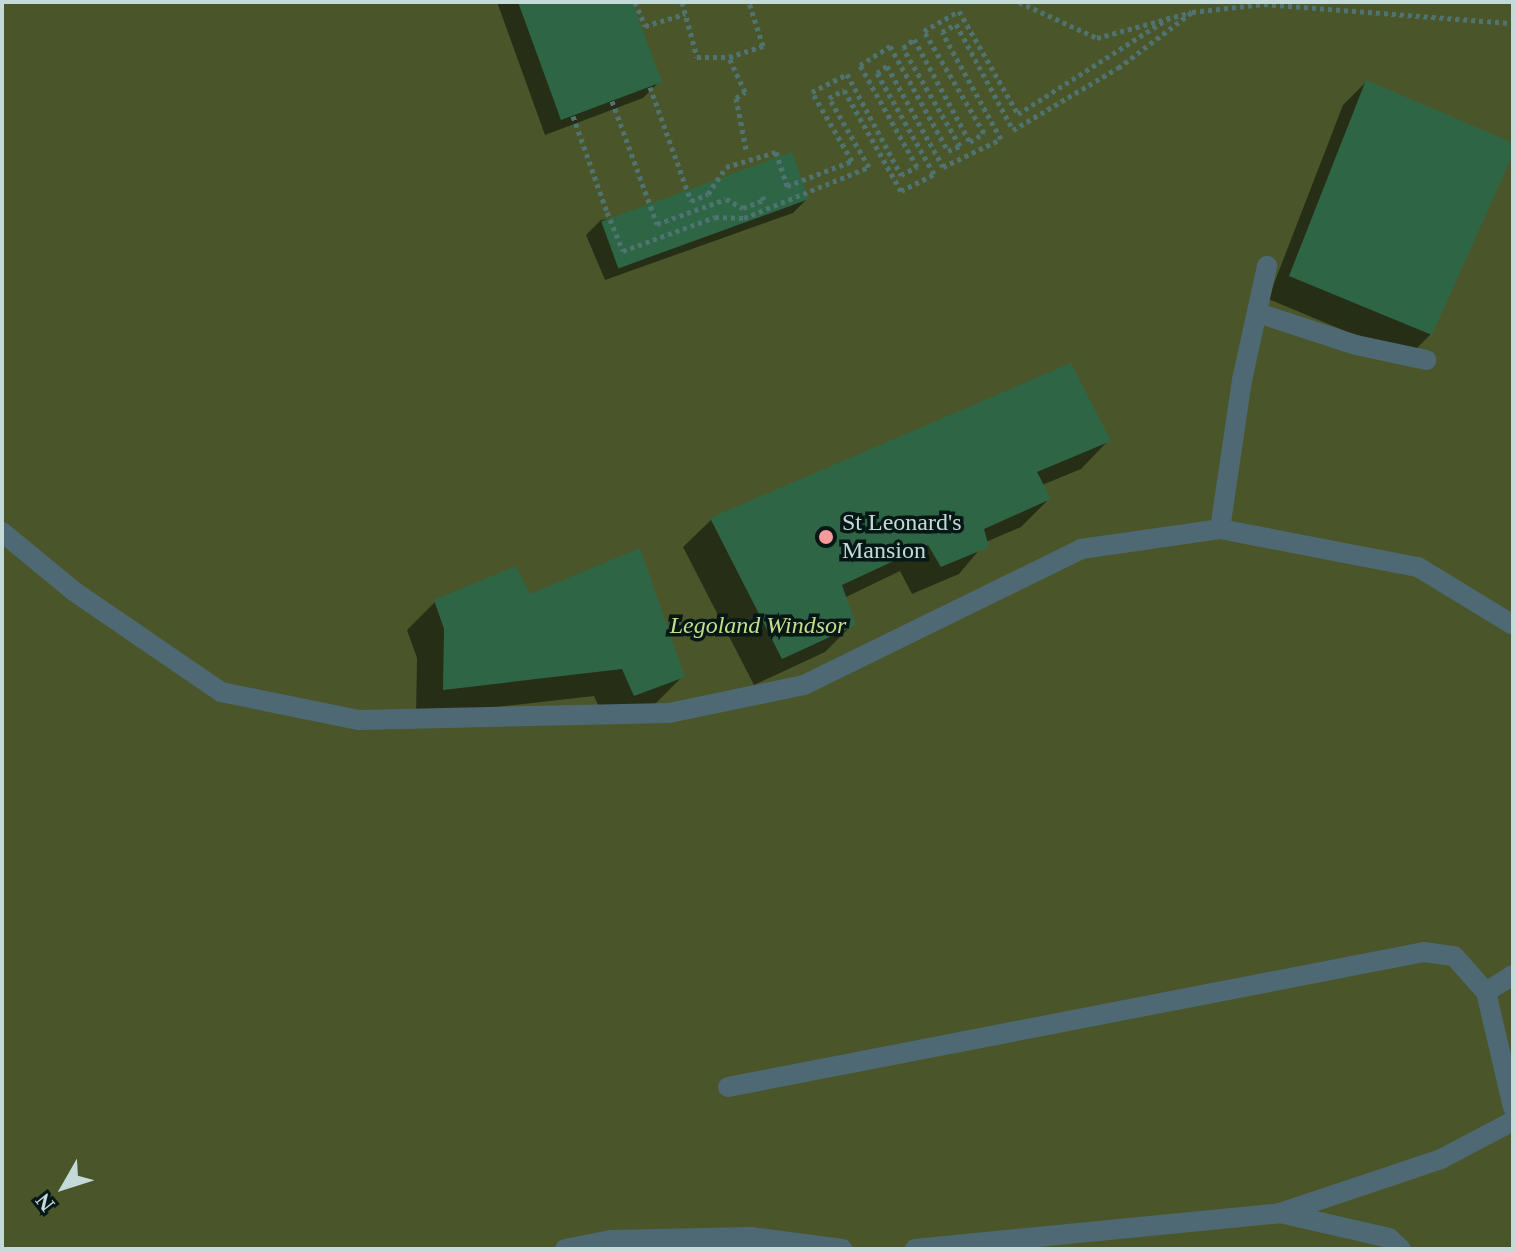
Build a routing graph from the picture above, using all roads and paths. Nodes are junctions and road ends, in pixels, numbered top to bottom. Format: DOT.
graph roads {
  1 [pos="635,2"];
  2 [pos="682,2"];
  3 [pos="749,2"];
  4 [pos="1019,2"];
  5 [pos="1221,5"];
  6 [pos="1192,12"];
  7 [pos="685,14"];
  8 [pos="1170,17"];
  9 [pos="1513,23"];
  10 [pos="729,57"];
  11 [pos="650,87"];
  12 [pos="612,101"];
  13 [pos="573,116"];
  14 [pos="746,149"];
  15 [pos="761,193"];
  16 [pos="1267,266"];
  17 [pos="1258,313"];
  18 [pos="1426,360"];
  19 [pos="1220,529"];
  20 [pos="2,532"];
  21 [pos="1513,625"];
  22 [pos="1513,975"];
  23 [pos="1486,992"];
  24 [pos="728,1087"];
  25 [pos="1513,1107"];
  26 [pos="1513,1121"];
  27 [pos="1280,1213"];
  28 [pos="565,1249"];
  29 [pos="842,1249"];
  30 [pos="915,1249"];
  31 [pos="1401,1249"];
  1 -- 7 [label="path"];
  2 -- 7 [label="path"];
  3 -- 10 [label="path"];
  4 -- 8 [label="path"];
  5 -- 6 [label="path"];
  5 -- 9 [label="path"];
  6 -- 8 [label="path"];
  6 -- 13 [label="path"];
  7 -- 10 [label="path"];
  8 -- 11 [label="path"];
  10 -- 14 [label="path"];
  12 -- 15 [label="path"];
  16 -- 17 [label="lane"];
  17 -- 18 [label="lane"];
  17 -- 19 [label="lane"];
  19 -- 20 [label="lane"];
  19 -- 21 [label="lane"];
  22 -- 23 [label="lane"];
  23 -- 24 [label="lane"];
  23 -- 25 [label="lane"];
  26 -- 27 [label="lane"];
  27 -- 30 [label="lane"];
  27 -- 31 [label="lane"];
  28 -- 29 [label="lane"];
}
